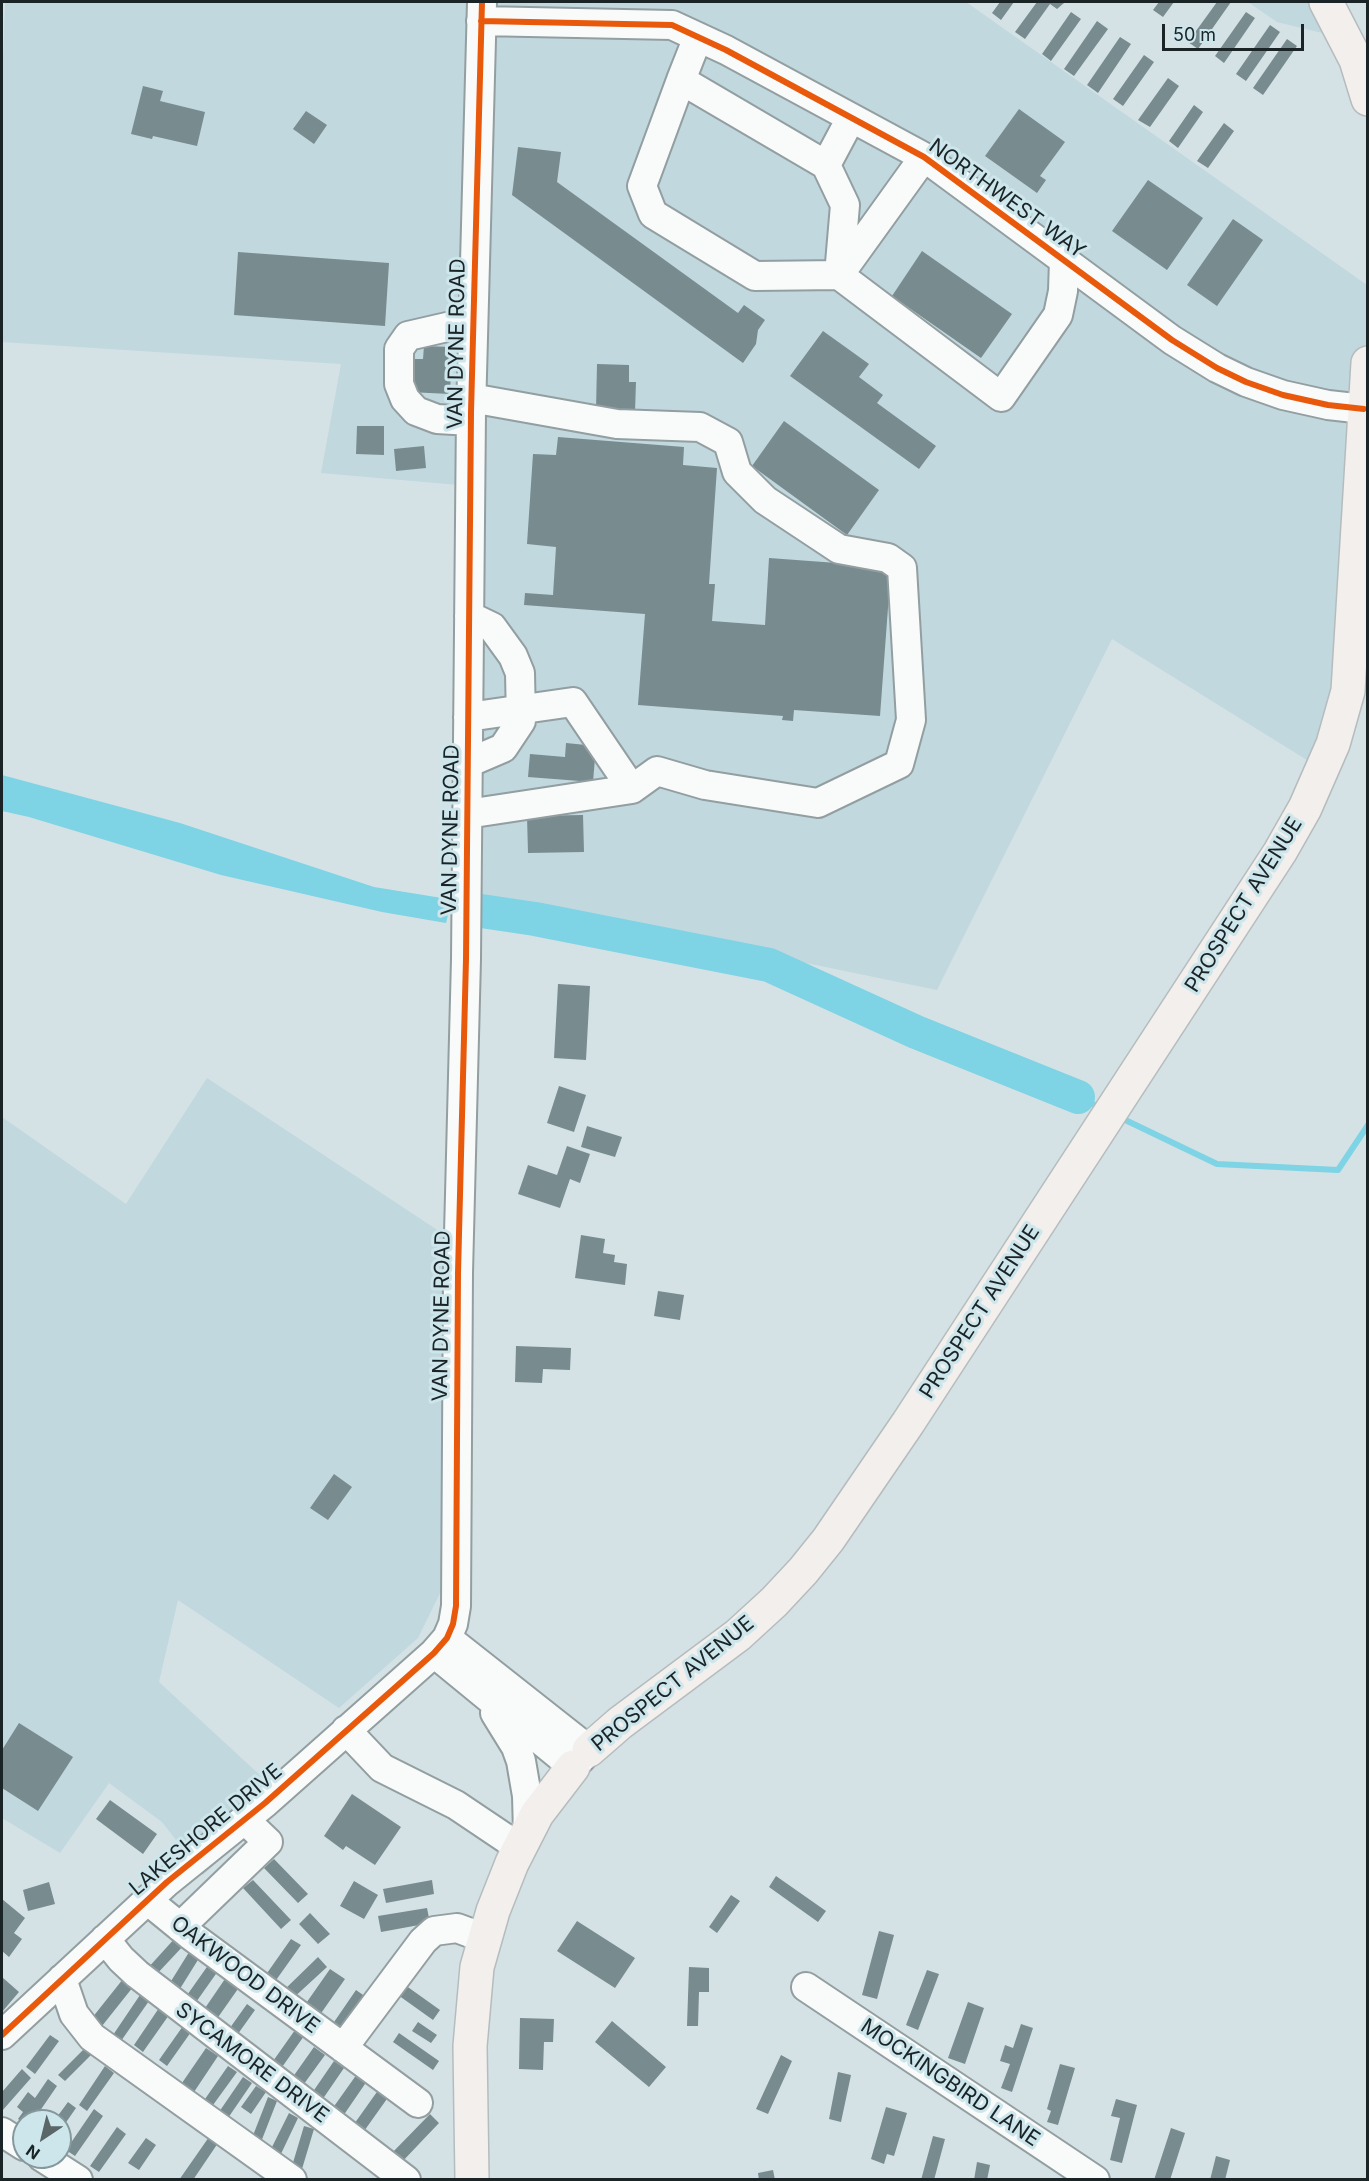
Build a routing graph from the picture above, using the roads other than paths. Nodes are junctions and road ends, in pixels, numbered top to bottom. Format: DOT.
graph roads {
  1 [pos="1326,2"];
  2 [pos="482,11"];
  3 [pos="698,37"];
  4 [pos="681,80"];
  5 [pos="1368,99"];
  6 [pos="851,118"];
  7 [pos="924,157"];
  8 [pos="826,165"];
  9 [pos="1064,260"];
  10 [pos="839,275"];
  11 [pos="473,321"];
  12 [pos="1368,363"];
  13 [pos="1364,409"];
  14 [pos="471,410"];
  15 [pos="469,616"];
  16 [pos="521,709"];
  17 [pos="468,717"];
  18 [pos="468,763"];
  19 [pos="632,789"];
  20 [pos="467,814"];
  21 [pos="440,1645"];
  22 [pos="462,1675"];
  23 [pos="346,1730"];
  24 [pos="581,1759"];
  25 [pos="245,1820"];
  26 [pos="524,1840"];
  27 [pos="147,1900"];
  28 [pos="180,1927"];
  29 [pos="484,1938"];
  30 [pos="105,1939"];
  31 [pos="62,1978"];
  32 [pos="806,1987"];
  33 [pos="2,2035"];
  34 [pos="344,2048"];
  35 [pos="418,2103"];
  36 [pos="61,2169"];
  37 [pos="78,2180"];
  38 [pos="292,2180"];
  39 [pos="406,2180"];
  40 [pos="472,2180"];
  41 [pos="1095,2180"];
  1 -- 5 [label="main road"];
  2 -- 3 [label="street, NORTHWEST WAY"];
  2 -- 11 [label="street, VAN DYNE ROAD"];
  3 -- 4 [label="street"];
  3 -- 6 [label="street, NORTHWEST WAY"];
  4 -- 8 [label="street"];
  4 -- 10 [label="street"];
  6 -- 7 [label="street, NORTHWEST WAY"];
  6 -- 8 [label="street"];
  7 -- 9 [label="street, NORTHWEST WAY"];
  7 -- 10 [label="street"];
  8 -- 10 [label="street"];
  9 -- 10 [label="street"];
  9 -- 13 [label="street, NORTHWEST WAY"];
  11 -- 14 [label="street, VAN DYNE ROAD"];
  11 -- 14 [label="street"];
  12 -- 13 [label="main road, PROSPECT AVENUE"];
  13 -- 24 [label="main road, PROSPECT AVENUE"];
  14 -- 15 [label="street, VAN DYNE ROAD"];
  14 -- 19 [label="street"];
  15 -- 16 [label="street"];
  15 -- 17 [label="street, VAN DYNE ROAD"];
  16 -- 17 [label="street"];
  16 -- 18 [label="street"];
  16 -- 19 [label="street"];
  17 -- 18 [label="street, VAN DYNE ROAD"];
  18 -- 20 [label="street, VAN DYNE ROAD"];
  19 -- 20 [label="street"];
  20 -- 21 [label="street, VAN DYNE ROAD"];
  21 -- 22 [label="street"];
  21 -- 23 [label="street, LAKESHORE DRIVE"];
  21 -- 24 [label="street"];
  22 -- 24 [label="street"];
  22 -- 26 [label="street"];
  23 -- 25 [label="street, LAKESHORE DRIVE"];
  23 -- 26 [label="street"];
  24 -- 26 [label="main road, PROSPECT AVENUE"];
  25 -- 27 [label="street, LAKESHORE DRIVE"];
  25 -- 28 [label="street"];
  26 -- 29 [label="main road, PROSPECT AVENUE"];
  27 -- 28 [label="street, OAKWOOD DRIVE"];
  27 -- 30 [label="street, LAKESHORE DRIVE"];
  28 -- 34 [label="street, OAKWOOD DRIVE"];
  29 -- 34 [label="street"];
  29 -- 40 [label="main road, PROSPECT AVENUE"];
  30 -- 31 [label="street, LAKESHORE DRIVE"];
  30 -- 39 [label="street, SYCAMORE DRIVE"];
  31 -- 33 [label="street, LAKESHORE DRIVE"];
  31 -- 38 [label="street"];
  32 -- 41 [label="street, MOCKINGBIRD LANE"];
  34 -- 35 [label="street, OAKWOOD DRIVE"];
  36 -- 37 [label="street"];
}
